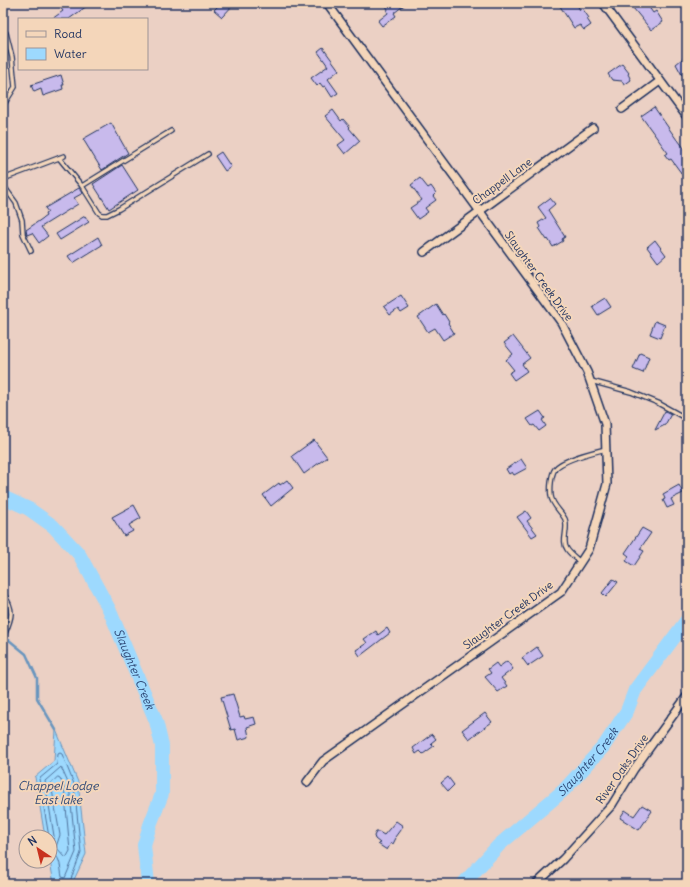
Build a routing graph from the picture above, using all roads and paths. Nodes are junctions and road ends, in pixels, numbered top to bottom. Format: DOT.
graph roads {
  1 [pos="326,3"];
  2 [pos="604,3"];
  3 [pos="6,33"];
  4 [pos="660,81"];
  5 [pos="3,106"];
  6 [pos="622,108"];
  7 [pos="687,118"];
  8 [pos="593,128"];
  9 [pos="171,131"];
  10 [pos="208,154"];
  11 [pos="64,156"];
  12 [pos="3,158"];
  13 [pos="59,158"];
  14 [pos="4,179"];
  15 [pos="3,186"];
  16 [pos="82,186"];
  17 [pos="478,211"];
  18 [pos="31,251"];
  19 [pos="424,252"];
  20 [pos="590,381"];
  21 [pos="687,419"];
  22 [pos="606,449"];
  23 [pos="580,562"];
  24 [pos="3,593"];
  25 [pos="3,638"];
  26 [pos="687,696"];
  27 [pos="307,782"];
  28 [pos="536,884"];
  1 -- 17 [label="street, Slaughter Creek Drive"];
  2 -- 4 [label="street"];
  3 -- 5 [label="lane"];
  4 -- 6 [label="street"];
  4 -- 7 [label="street"];
  8 -- 17 [label="street, Chappell Lane"];
  9 -- 16 [label="lane"];
  10 -- 16 [label="lane"];
  11 -- 13 [label="lane"];
  12 -- 14 [label="lane"];
  13 -- 14 [label="lane"];
  13 -- 16 [label="lane"];
  15 -- 18 [label="lane"];
  17 -- 19 [label="street, Chappell Lane"];
  17 -- 20 [label="street, Slaughter Creek Drive"];
  20 -- 21 [label="lane"];
  20 -- 22 [label="street, Slaughter Creek Drive"];
  22 -- 23 [label="street, Slaughter Creek Drive"];
  22 -- 23 [label="lane"];
  23 -- 27 [label="street, Slaughter Creek Drive"];
  24 -- 25 [label="lane"];
  26 -- 28 [label="street, River Oaks Drive"];
}
